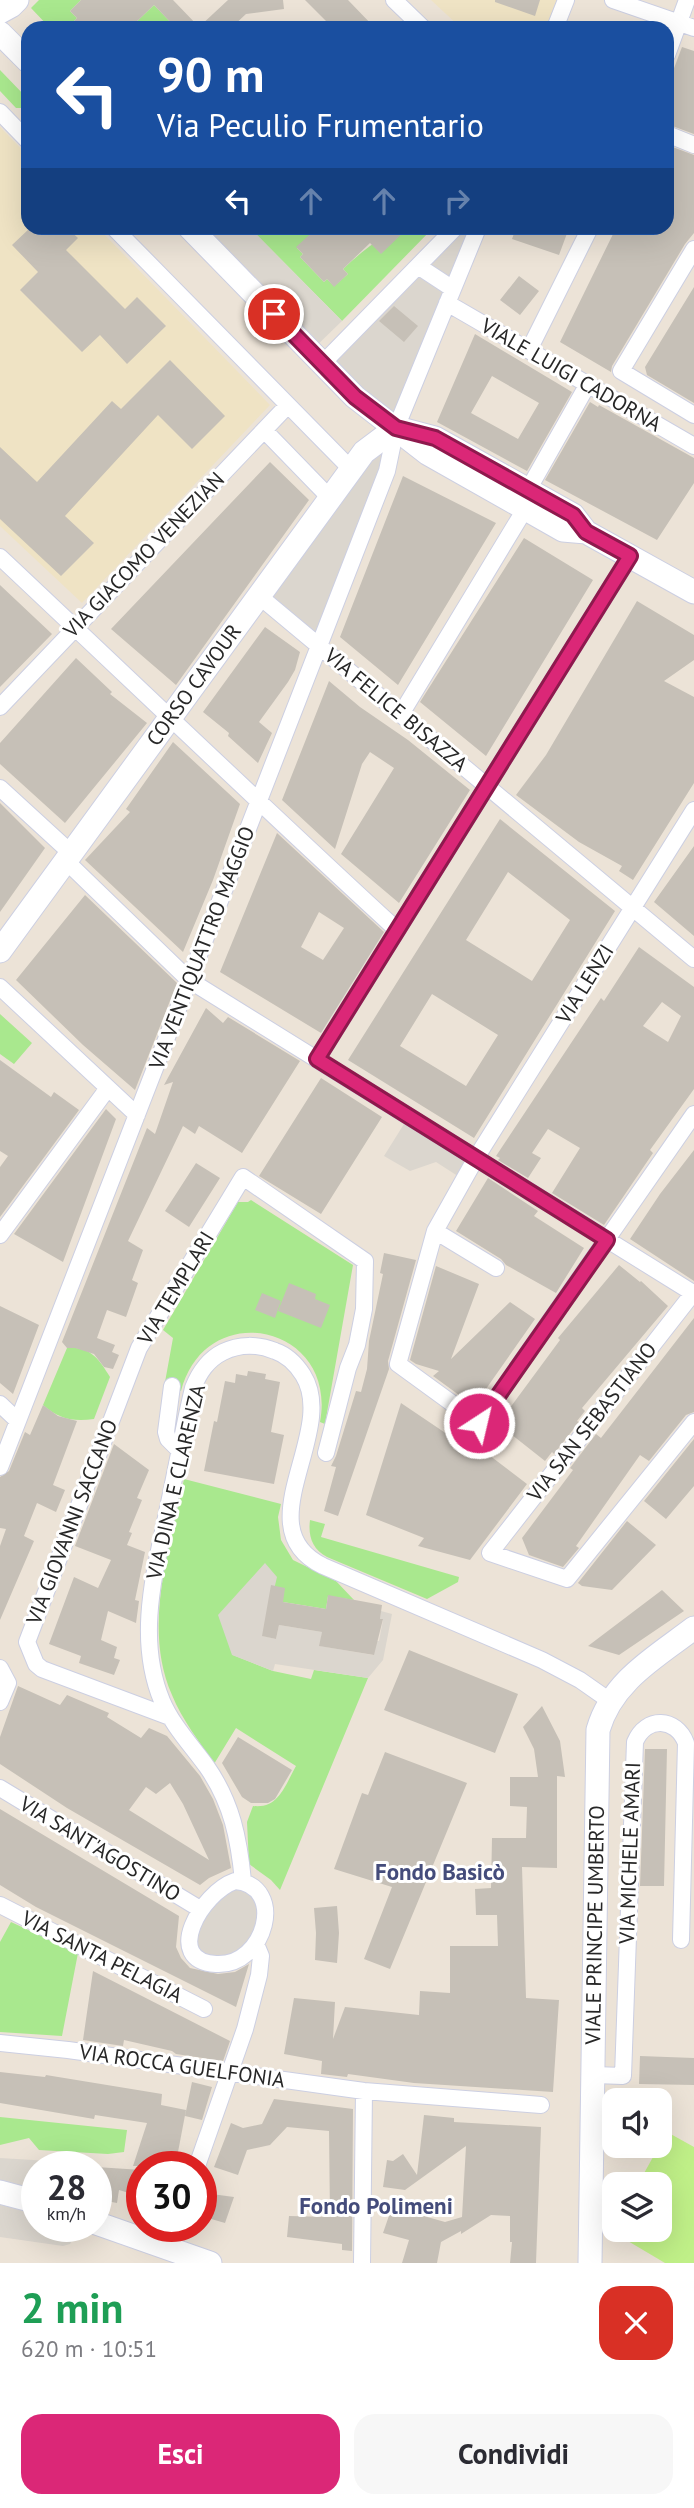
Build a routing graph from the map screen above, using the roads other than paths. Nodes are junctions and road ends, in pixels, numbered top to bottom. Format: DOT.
graph roads {
  1 [pos="17,0"];
  2 [pos="394,0"];
  3 [pos="566,0"];
  4 [pos="613,0"];
  5 [pos="687,0"];
  6 [pos="0,12"];
  7 [pos="416,21"];
  8 [pos="558,21"];
  9 [pos="672,21"];
  10 [pos="686,26"];
  11 [pos="0,33"];
  12 [pos="674,44"];
  13 [pos="21,54"];
  14 [pos="0,112"];
  15 [pos="21,134"];
  16 [pos="674,137"];
  17 [pos="694,145"];
  18 [pos="121,235"];
  19 [pos="197,235"];
  20 [pos="448,235"];
  21 [pos="475,235"];
  22 [pos="586,235"];
  23 [pos="694,249"];
  24 [pos="418,266"];
  25 [pos="450,296"];
  26 [pos="529,350"];
  27 [pos="322,364"];
  28 [pos="588,384"];
  29 [pos="288,405"];
  30 [pos="694,415"];
  31 [pos="396,428"];
  32 [pos="264,430"];
  33 [pos="694,446"];
  34 [pos="345,463"];
  35 [pos="330,498"];
  36 [pos="526,499"];
  37 [pos="630,556"];
  38 [pos="0,557"];
  39 [pos="694,592"];
  40 [pos="259,596"];
  41 [pos="75,627"];
  42 [pos="319,646"];
  43 [pos="0,707"];
  44 [pos="401,714"];
  45 [pos="171,717"];
  46 [pos="487,785"];
  47 [pos="1,790"];
  48 [pos="258,803"];
  49 [pos="694,810"];
  50 [pos="69,857"];
  51 [pos="633,907"];
  52 [pos="397,930"];
  53 [pos="0,951"];
  54 [pos="694,959"];
  55 [pos="189,980"];
  56 [pos="0,987"];
  57 [pos="317,1059"];
  58 [pos="108,1088"];
  59 [pos="694,1114"];
  60 [pos="137,1115"];
  61 [pos="476,1158"];
  62 [pos="435,1231"];
  63 [pos="0,1235"];
  64 [pos="607,1240"];
  65 [pos="496,1268"];
  66 [pos="693,1292"];
  67 [pos="172,1386"];
  68 [pos="117,1402"];
  69 [pos="0,1404"];
  70 [pos="18,1421"];
  71 [pos="694,1422"];
  72 [pos="180,1451"];
  73 [pos="326,1453"];
  74 [pos="0,1467"];
  75 [pos="694,1628"];
  76 [pos="0,1668"];
  77 [pos="610,1701"];
  78 [pos="0,1702"];
  79 [pos="170,1717"];
  80 [pos="0,1788"];
  81 [pos="243,1881"];
  82 [pos="0,1905"];
  83 [pos="200,1909"];
  84 [pos="681,1940"];
  85 [pos="256,1944"];
  86 [pos="204,2010"];
  87 [pos="0,2043"];
  88 [pos="229,2073"];
  89 [pos="594,2075"];
  90 [pos="363,2091"];
  91 [pos="541,2105"];
  92 [pos="202,2151"];
  93 [pos="0,2192"];
  94 [pos="21,2198"];
  95 [pos="112,2229"];
  96 [pos="210,2263"];
  97 [pos="362,2263"];
  98 [pos="590,2263"];
  1 -- 6 [label="main road"];
  2 -- 7 [label="street"];
  3 -- 8 [label="street"];
  4 -- 9 [label="street"];
  5 -- 10 [label="street"];
  10 -- 12 [label="street"];
  11 -- 13 [label="main road"];
  14 -- 15 [label="street"];
  16 -- 17 [label="street"];
  18 -- 29 [label="street"];
  19 -- 27 [label="main road"];
  20 -- 24 [label="street"];
  21 -- 25 [label="street, VIA VENTIQUATTRO MAGGIO"];
  22 -- 26 [label="street"];
  23 -- 30 [label="street, VIALE LUIGI CADORNA"];
  24 -- 25 [label="street, VIALE LUIGI CADORNA"];
  24 -- 27 [label="street"];
  25 -- 26 [label="street, VIALE LUIGI CADORNA"];
  25 -- 31 [label="street, VIA VENTIQUATTRO MAGGIO"];
  26 -- 28 [label="street, VIALE LUIGI CADORNA"];
  27 -- 31 [label="main road"];
  28 -- 33 [label="street, VIALE LUIGI CADORNA"];
  28 -- 36 [label="street"];
  29 -- 32 [label="street, VIA GIACOMO VENEZIAN"];
  29 -- 34 [label="street"];
  31 -- 34 [label="main road, CORSO CAVOUR"];
  31 -- 36 [label="main road"];
  31 -- 42 [label="street, VIA VENTIQUATTRO MAGGIO"];
  32 -- 35 [label="street"];
  32 -- 41 [label="street, VIA GIACOMO VENEZIAN"];
  34 -- 35 [label="main road, CORSO CAVOUR"];
  35 -- 40 [label="main road, CORSO CAVOUR"];
  36 -- 37 [label="main road"];
  36 -- 44 [label="street"];
  37 -- 39 [label="main road"];
  37 -- 46 [label="street"];
  38 -- 41 [label="street"];
  40 -- 42 [label="street, VIA FELICE BISAZZA"];
  40 -- 45 [label="main road, CORSO CAVOUR"];
  41 -- 43 [label="street, VIA GIACOMO VENEZIAN"];
  41 -- 45 [label="street"];
  42 -- 44 [label="street, VIA FELICE BISAZZA"];
  42 -- 48 [label="street, VIA VENTIQUATTRO MAGGIO"];
  44 -- 46 [label="street, VIA FELICE BISAZZA"];
  45 -- 48 [label="street"];
  45 -- 50 [label="main road, CORSO CAVOUR"];
  46 -- 51 [label="street, VIA FELICE BISAZZA"];
  46 -- 52 [label="street"];
  47 -- 50 [label="street"];
  48 -- 52 [label="street"];
  48 -- 55 [label="street, VIA VENTIQUATTRO MAGGIO"];
  49 -- 51 [label="street, VIA LENZI"];
  50 -- 53 [label="main road, CORSO CAVOUR"];
  50 -- 55 [label="street"];
  51 -- 54 [label="street, VIA FELICE BISAZZA"];
  51 -- 61 [label="street, VIA LENZI"];
  52 -- 57 [label="street"];
  55 -- 57 [label="street"];
  55 -- 60 [label="street, VIA VENTIQUATTRO MAGGIO"];
  56 -- 58 [label="street"];
  57 -- 61 [label="street"];
  58 -- 60 [label="street"];
  58 -- 63 [label="street"];
  59 -- 64 [label="street"];
  60 -- 70 [label="street, VIA VENTIQUATTRO MAGGIO"];
  61 -- 62 [label="street, VIA LENZI"];
  61 -- 64 [label="street"];
  62 -- 64 [label="street, VIA LENZI"];
  62 -- 65 [label="street"];
  64 -- 66 [label="street"];
  66 -- 71 [label="street, VIA SAN SEBASTIANO"];
  67 -- 72 [label="street"];
  68 -- 73 [label="street, VIA TEMPLARI"];
  68 -- 79 [label="street, VIA GIOVANNI SACCANO"];
  69 -- 70 [label="street"];
  70 -- 74 [label="street, VIA VENTIQUATTRO MAGGIO"];
  72 -- 77 [label="street, VIA DINA E CLARENZA"];
  72 -- 79 [label="street, VIA DINA E CLARENZA"];
  75 -- 77 [label="main road, VIALE PRINCIPE UMBERTO"];
  76 -- 78 [label="street"];
  77 -- 89 [label="main road, VIALE PRINCIPE UMBERTO"];
  79 -- 81 [label="street, VIA DINA E CLARENZA"];
  80 -- 83 [label="street, VIA SANT'AGOSTINO"];
  81 -- 83 [label="street"];
  81 -- 85 [label="street"];
  82 -- 86 [label="street, VIA SANTA PELAGIA"];
  83 -- 85 [label="street"];
  84 -- 89 [label="street, VIA MICHELE AMARI"];
  85 -- 88 [label="street"];
  87 -- 88 [label="street, VIA ROCCA GUELFONIA"];
  88 -- 90 [label="street, VIA ROCCA GUELFONIA"];
  88 -- 92 [label="street"];
  89 -- 98 [label="main road, VIALE PRINCIPE UMBERTO"];
  90 -- 91 [label="street, VIA ROCCA GUELFONIA"];
  90 -- 97 [label="street"];
  93 -- 94 [label="main road"];
  95 -- 96 [label="main road"];
}
